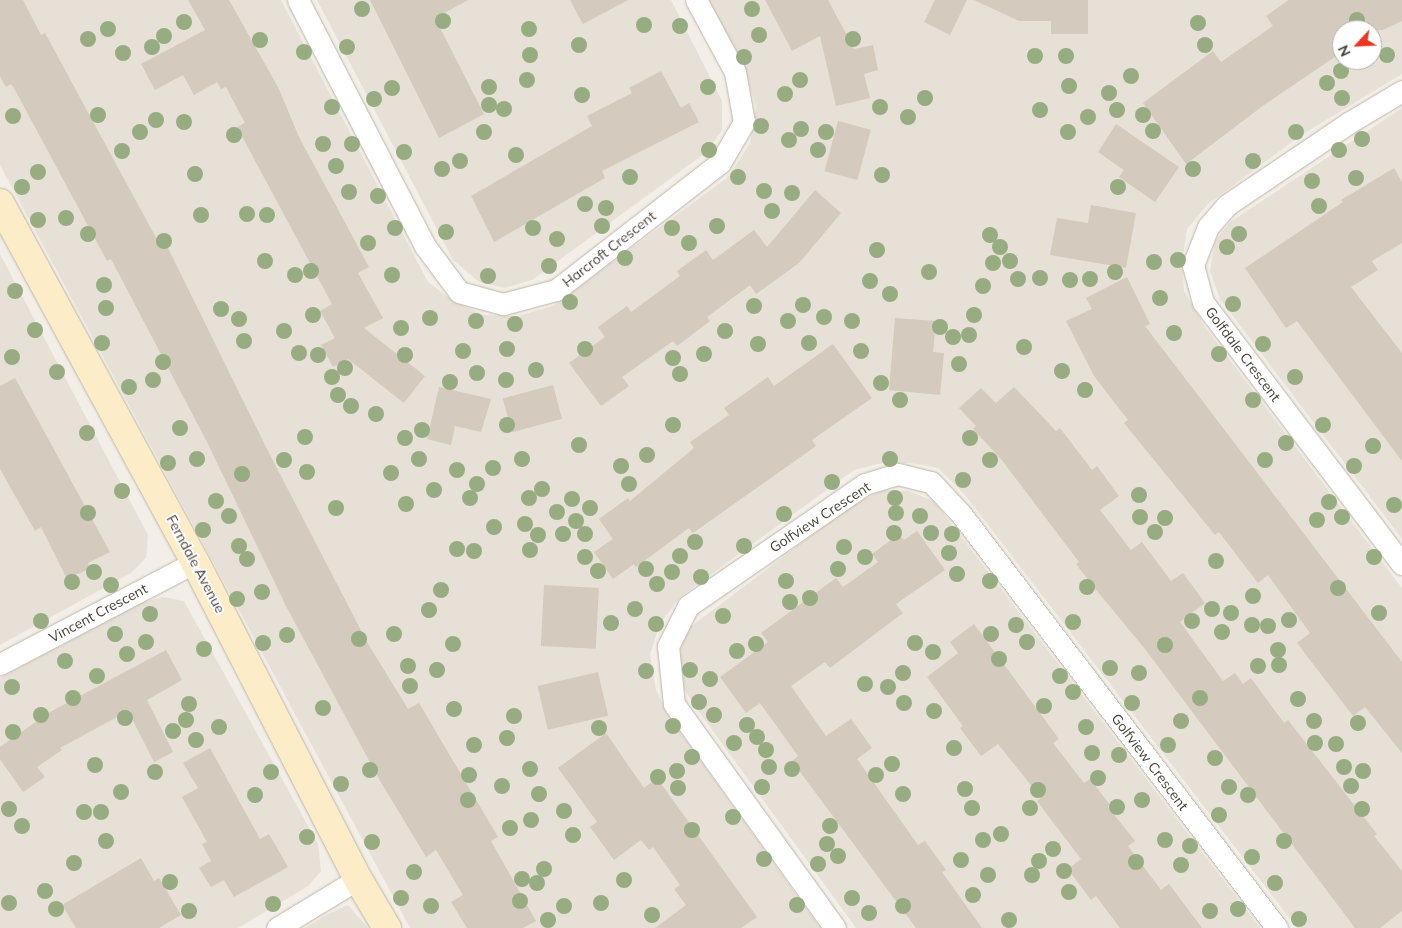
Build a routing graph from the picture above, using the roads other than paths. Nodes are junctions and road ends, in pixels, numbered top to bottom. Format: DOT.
graph roads {
  1 [pos="298,0"];
  2 [pos="696,0"];
  3 [pos="1402,91"];
  4 [pos="0,203"];
  5 [pos="195,562"];
  6 [pos="1402,564"];
  7 [pos="0,664"];
  8 [pos="358,879"];
  9 [pos="277,928"];
  10 [pos="387,928"];
  11 [pos="835,928"];
  12 [pos="1277,928"];
  1 -- 2 [label="street, Harcroft Crescent"];
  3 -- 6 [label="street, Golfdale Crescent"];
  4 -- 5 [label="street, Ferndale Avenue"];
  5 -- 7 [label="street, Vincent Crescent"];
  5 -- 8 [label="street, Ferndale Avenue"];
  8 -- 9 [label="street"];
  8 -- 10 [label="street, Ferndale Avenue"];
  11 -- 12 [label="street, Golfview Crescent"];
}
